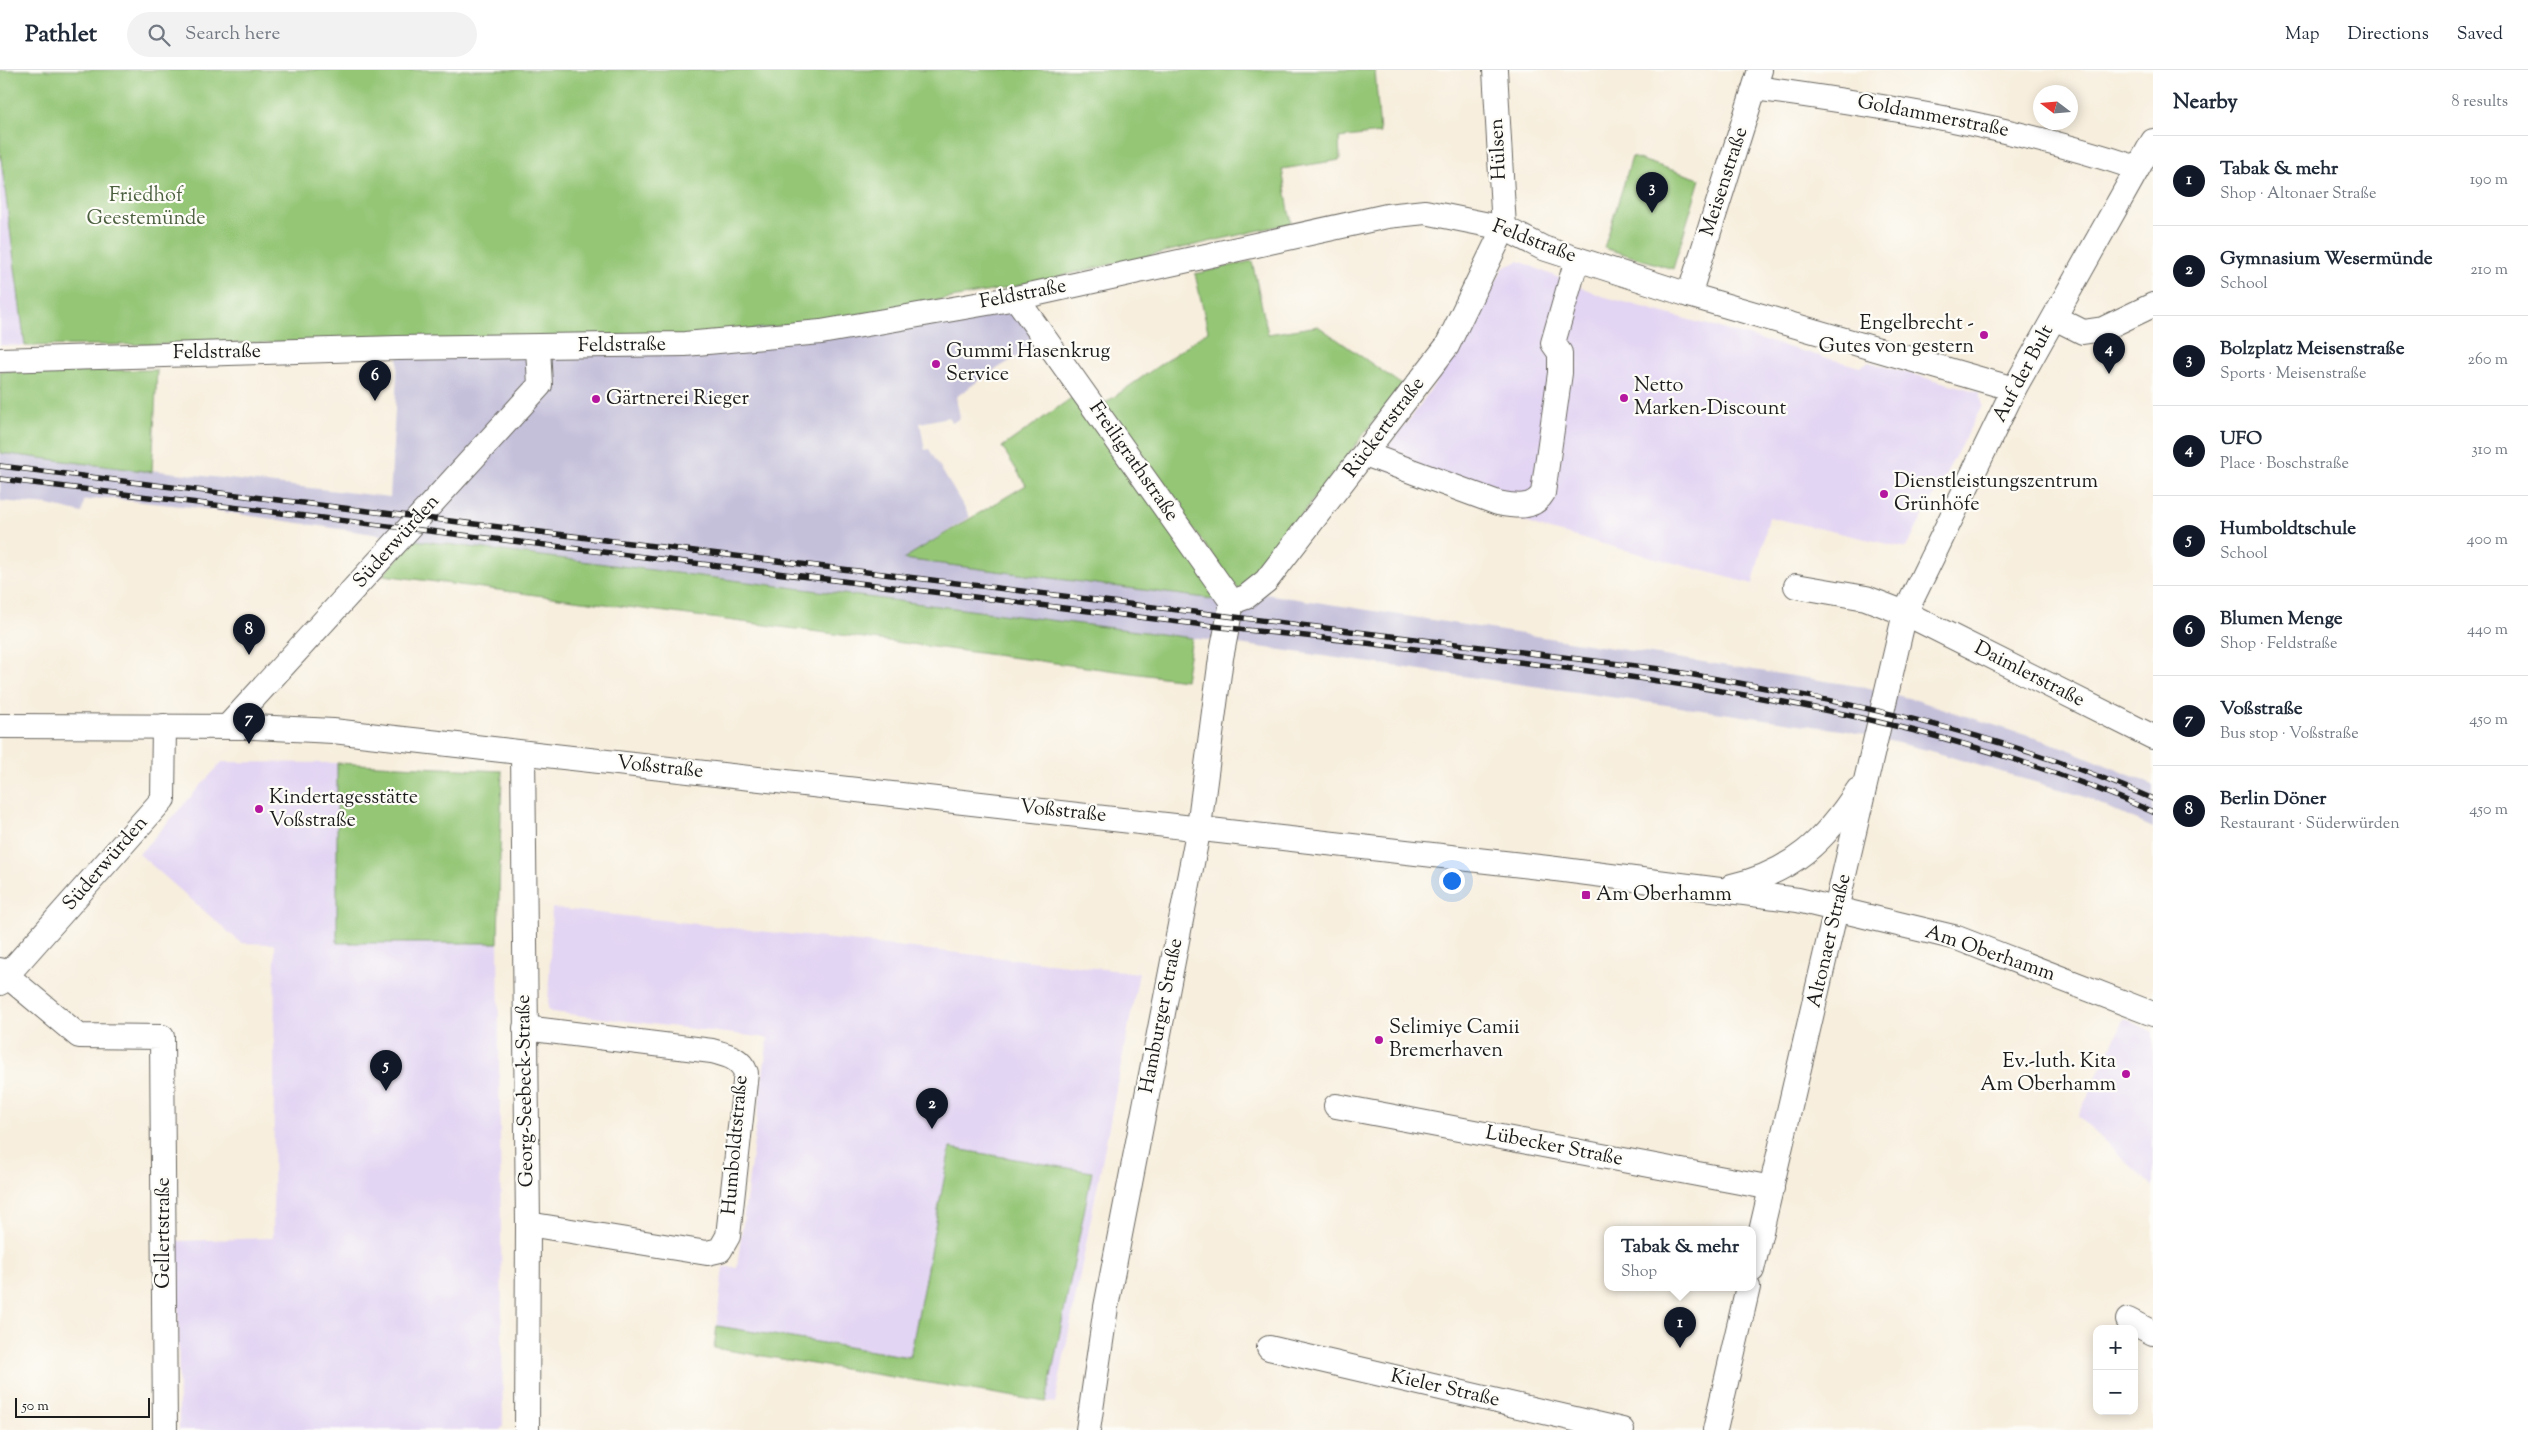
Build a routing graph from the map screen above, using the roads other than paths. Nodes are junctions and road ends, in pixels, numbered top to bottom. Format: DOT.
graph roads {
  1 [pos="1495,70"];
  2 [pos="1758,79"];
  3 [pos="2153,141"];
  4 [pos="2137,168"];
  5 [pos="1504,228"];
  6 [pos="1577,259"];
  7 [pos="1689,295"];
  8 [pos="1016,298"];
  9 [pos="2153,305"];
  10 [pos="2055,318"];
  11 [pos="538,348"];
  12 [pos="0,360"];
  13 [pos="2014,389"];
  14 [pos="1365,454"];
  15 [pos="1796,586"];
  16 [pos="1228,596"];
  17 [pos="1905,613"];
  18 [pos="0,726"];
  19 [pos="164,726"];
  20 [pos="228,726"];
  21 [pos="2153,738"];
  22 [pos="523,753"];
  23 [pos="1867,776"];
  24 [pos="1199,827"];
  25 [pos="1717,889"];
  26 [pos="1837,909"];
  27 [pos="2,976"];
  28 [pos="2153,1014"];
  29 [pos="525,1028"];
  30 [pos="1336,1106"];
  31 [pos="1772,1188"];
  32 [pos="528,1224"];
  33 [pos="1756,1254"];
  34 [pos="1747,1291"];
  35 [pos="2128,1320"];
  36 [pos="2153,1333"];
  37 [pos="1270,1348"];
  38 [pos="165,1430"];
  39 [pos="527,1430"];
  40 [pos="1088,1430"];
  41 [pos="1622,1430"];
  42 [pos="1715,1430"];
  1 -- 5 [label="street, Hülsen"];
  2 -- 4 [label="street, Goldammerstraße"];
  2 -- 7 [label="street, Meisenstraße"];
  3 -- 4 [label="street, Auf der Bult"];
  4 -- 10 [label="street, Auf der Bult"];
  5 -- 6 [label="street, Feldstraße"];
  5 -- 8 [label="street, Feldstraße"];
  5 -- 14 [label="street, Rückertstraße"];
  6 -- 7 [label="street, Feldstraße"];
  6 -- 14 [label="street"];
  7 -- 13 [label="street, Feldstraße"];
  8 -- 11 [label="street, Feldstraße"];
  8 -- 16 [label="street, Freiligrathstraße"];
  9 -- 10 [label="street"];
  10 -- 13 [label="street, Auf der Bult"];
  11 -- 12 [label="street, Feldstraße"];
  11 -- 20 [label="street, Süderwürden"];
  13 -- 17 [label="street, Auf der Bult"];
  14 -- 16 [label="street, Rückertstraße"];
  15 -- 17 [label="street, Daimlerstraße"];
  16 -- 24 [label="street, Hamburger Straße"];
  17 -- 21 [label="street, Daimlerstraße"];
  17 -- 23 [label="street, Altonaer Straße"];
  18 -- 19 [label="street, Voßstraße"];
  19 -- 20 [label="street, Voßstraße"];
  19 -- 27 [label="street, Süderwürden"];
  20 -- 22 [label="street, Voßstraße"];
  22 -- 24 [label="street, Voßstraße"];
  22 -- 29 [label="street, Georg-Seebeck-Straße"];
  23 -- 25 [label="street"];
  23 -- 26 [label="street, Altonaer Straße"];
  24 -- 25 [label="street, Am Oberhamm"];
  24 -- 40 [label="street, Hamburger Straße"];
  25 -- 26 [label="street, Am Oberhamm"];
  26 -- 28 [label="street, Am Oberhamm"];
  26 -- 31 [label="street, Altonaer Straße"];
  27 -- 38 [label="street, Gellertstraße"];
  29 -- 32 [label="street, Georg-Seebeck-Straße"];
  29 -- 32 [label="street, Humboldtstraße"];
  30 -- 31 [label="street, Lübecker Straße"];
  31 -- 33 [label="street, Altonaer Straße"];
  32 -- 39 [label="street, Georg-Seebeck-Straße"];
  34 -- 42 [label="street"];
  35 -- 36 [label="street"];
  37 -- 41 [label="street, Kieler Straße"];
}
